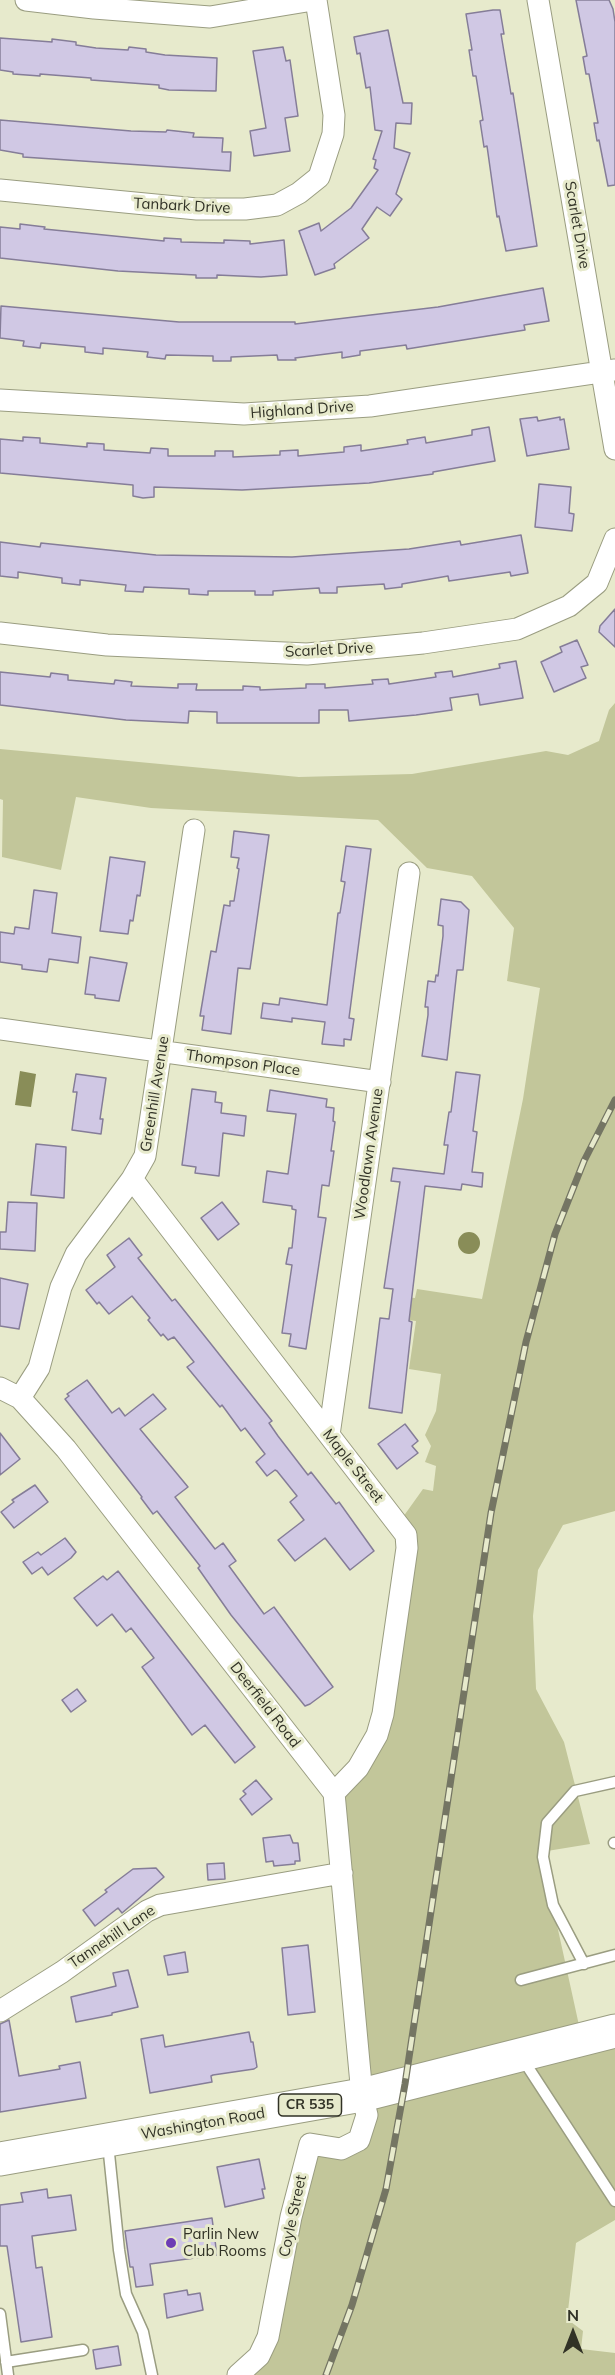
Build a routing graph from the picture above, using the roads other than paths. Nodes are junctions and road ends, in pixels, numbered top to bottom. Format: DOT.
graph roads {
  1 [pos="26,0"];
  2 [pos="315,0"];
  3 [pos="538,0"];
  4 [pos="0,190"];
  5 [pos="609,371"];
  6 [pos="0,400"];
  7 [pos="615,449"];
  8 [pos="615,539"];
  9 [pos="0,633"];
  10 [pos="194,830"];
  11 [pos="409,873"];
  12 [pos="0,1029"];
  13 [pos="162,1052"];
  14 [pos="380,1082"];
  15 [pos="132,1179"];
  16 [pos="0,1388"];
  17 [pos="20,1398"];
  18 [pos="329,1435"];
  19 [pos="615,1782"];
  20 [pos="334,1793"];
  21 [pos="342,1873"];
  22 [pos="615,1955"];
  23 [pos="584,1964"];
  24 [pos="520,1980"];
  25 [pos="0,2011"];
  26 [pos="615,2031"];
  27 [pos="519,2055"];
  28 [pos="362,2095"];
  29 [pos="303,2106"];
  30 [pos="108,2141"];
  31 [pos="310,2144"];
  32 [pos="0,2159"];
  33 [pos="615,2202"];
  34 [pos="0,2314"];
  35 [pos="83,2350"];
  36 [pos="6,2362"];
  37 [pos="8,2375"];
  38 [pos="152,2375"];
  39 [pos="238,2375"];
  1 -- 2 [label="street"];
  2 -- 4 [label="street, Tanbark Drive"];
  3 -- 5 [label="street, Scarlet Drive"];
  5 -- 6 [label="street, Highland Drive"];
  5 -- 7 [label="street, Scarlet Drive"];
  8 -- 9 [label="street, Scarlet Drive"];
  10 -- 13 [label="street, Greenhill Avenue"];
  11 -- 14 [label="street, Woodlawn Avenue"];
  12 -- 13 [label="street, Thompson Place"];
  13 -- 14 [label="street, Thompson Place"];
  13 -- 15 [label="street, Greenhill Avenue"];
  14 -- 18 [label="street, Woodlawn Avenue"];
  15 -- 17 [label="street, Greenhill Avenue"];
  15 -- 18 [label="street, Maple Street"];
  16 -- 17 [label="street, Deerfield Road"];
  17 -- 20 [label="street, Deerfield Road"];
  18 -- 20 [label="street, Maple Street"];
  19 -- 23 [label="lane"];
  20 -- 21 [label="street"];
  21 -- 25 [label="street, Tannehill Lane"];
  21 -- 28 [label="street"];
  22 -- 23 [label="lane"];
  23 -- 24 [label="lane"];
  26 -- 27 [label="main road, Washington Road / CR 535"];
  27 -- 28 [label="main road, Washington Road / CR 535"];
  27 -- 33 [label="lane"];
  28 -- 29 [label="main road, Washington Road / CR 535"];
  28 -- 31 [label="street"];
  29 -- 30 [label="main road, Washington Road / CR 535"];
  29 -- 31 [label="street"];
  30 -- 32 [label="main road, Washington Road / CR 535"];
  30 -- 38 [label="lane"];
  31 -- 39 [label="street, Coyle Street"];
  34 -- 36 [label="lane"];
  35 -- 36 [label="lane"];
  36 -- 37 [label="lane"];
}
